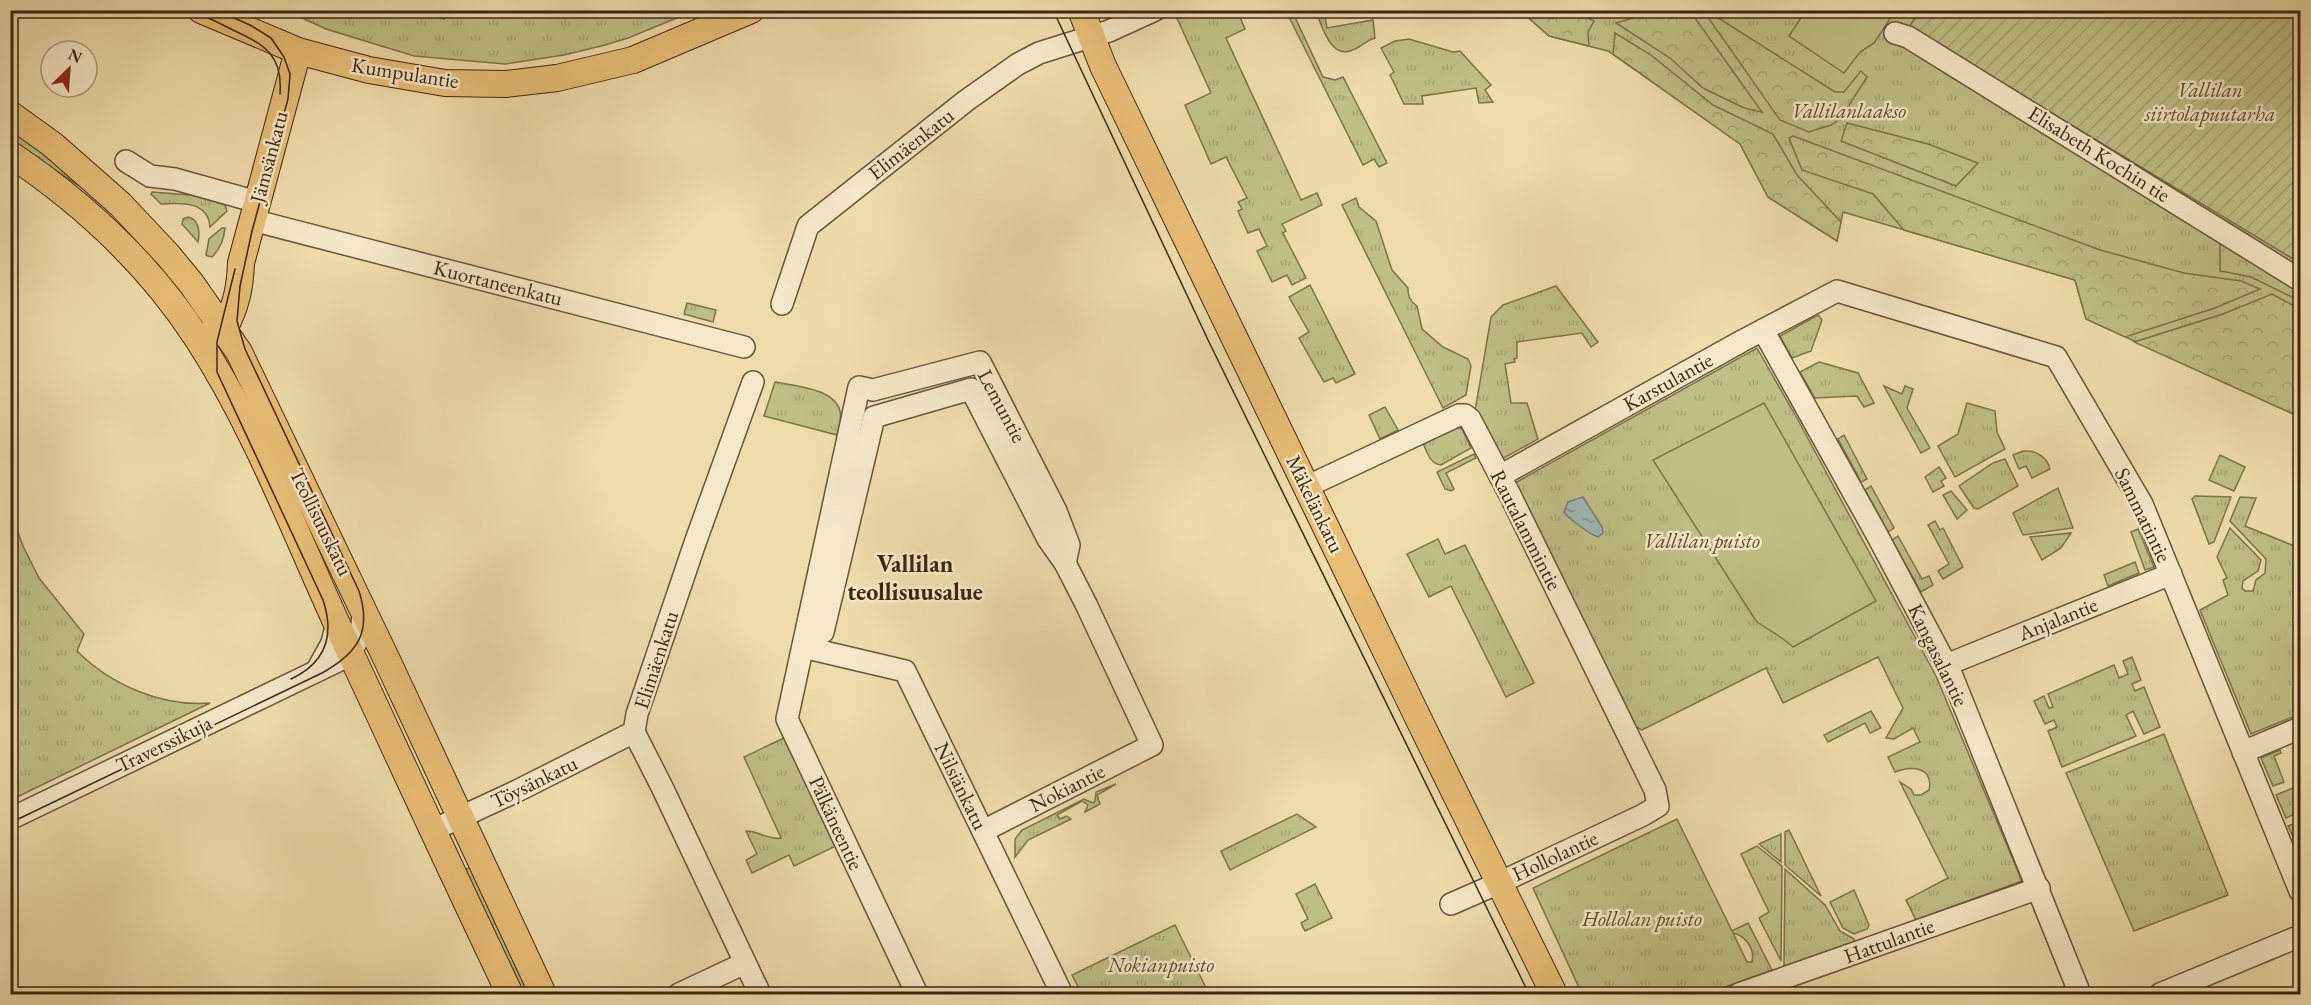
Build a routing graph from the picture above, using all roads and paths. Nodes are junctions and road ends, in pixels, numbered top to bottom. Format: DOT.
graph roads {
  1 [pos="201,10"];
  2 [pos="751,10"];
  3 [pos="1081,10"];
  4 [pos="1155,10"];
  5 [pos="1895,33"];
  6 [pos="1092,36"];
  7 [pos="298,51"];
  8 [pos="10,114"];
  9 [pos="10,154"];
  10 [pos="126,161"];
  11 [pos="254,211"];
  12 [pos="241,262"];
  13 [pos="2301,280"];
  14 [pos="1837,291"];
  15 [pos="782,304"];
  16 [pos="209,307"];
  17 [pos="224,330"];
  18 [pos="1763,330"];
  19 [pos="197,338"];
  20 [pos="744,347"];
  21 [pos="753,382"];
  22 [pos="859,387"];
  23 [pos="1500,476"];
  24 [pos="1306,487"];
  25 [pos="1065,563"];
  26 [pos="2171,574"];
  27 [pos="363,610"];
  28 [pos="337,622"];
  29 [pos="804,647"];
  30 [pos="351,652"];
  31 [pos="1946,665"];
  32 [pos="317,670"];
  33 [pos="2301,728"];
  34 [pos="634,732"];
  35 [pos="1152,746"];
  36 [pos="2244,752"];
  37 [pos="1658,806"];
  38 [pos="461,817"];
  39 [pos="10,819"];
  40 [pos="434,830"];
  41 [pos="983,831"];
  42 [pos="1499,883"];
  43 [pos="2039,888"];
  44 [pos="2301,891"];
  45 [pos="1450,904"];
  46 [pos="2301,936"];
  47 [pos="745,963"];
  48 [pos="510,994"];
  49 [pos="543,994"];
  50 [pos="679,994"];
  51 [pos="760,994"];
  52 [pos="916,994"];
  53 [pos="1062,994"];
  54 [pos="1554,994"];
  55 [pos="1739,994"];
  56 [pos="2080,994"];
  57 [pos="2160,994"];
  1 -- 7 [label="main road, Kumpulantie"];
  2 -- 7 [label="main road, Kumpulantie"];
  3 -- 6 [label="main road, Mäkelänkatu"];
  4 -- 6 [label="street, Elimäenkatu"];
  5 -- 13 [label="street, Elisabeth Kochin tie"];
  6 -- 15 [label="street, Elimäenkatu"];
  6 -- 24 [label="main road, Mäkelänkatu"];
  7 -- 11 [label="main road, Jämsänkatu"];
  8 -- 16 [label="main road, Teollisuuskatu"];
  9 -- 19 [label="main road"];
  10 -- 11 [label="street, Kuortaneenkatu"];
  11 -- 12 [label="main road, Jämsänkatu"];
  11 -- 20 [label="street, Kuortaneenkatu"];
  12 -- 16 [label="main road, Jämsänkatu"];
  12 -- 17 [label="main road, Jämsänkatu"];
  14 -- 18 [label="street, Karstulantie"];
  14 -- 26 [label="street, Sammatintie"];
  16 -- 17 [label="main road, Teollisuuskatu"];
  16 -- 19 [label="main road, Jämsänkatu"];
  17 -- 19 [label="main road"];
  17 -- 27 [label="main road, Teollisuuskatu"];
  18 -- 23 [label="street, Karstulantie"];
  18 -- 31 [label="street, Kangasalantie"];
  19 -- 28 [label="main road"];
  21 -- 34 [label="street, Elimäenkatu"];
  22 -- 25 [label="street, Lemuntie"];
  22 -- 29 [label="street, Pälkäneentie"];
  23 -- 24 [label="street, Rautalammintie"];
  23 -- 37 [label="street, Rautalammintie"];
  24 -- 42 [label="main road, Mäkelänkatu"];
  25 -- 29 [label="street, Lemuntie"];
  25 -- 35 [label="street, Lemuntie"];
  26 -- 31 [label="street, Anjalantie"];
  26 -- 36 [label="street, Sammatintie"];
  27 -- 30 [label="street"];
  27 -- 38 [label="main road, Teollisuuskatu"];
  28 -- 30 [label="main road"];
  28 -- 32 [label="street"];
  29 -- 41 [label="street, Nilsiänkatu"];
  29 -- 52 [label="street, Pälkäneentie"];
  30 -- 32 [label="street, Traverssikuja"];
  30 -- 40 [label="main road"];
  31 -- 43 [label="street, Kangasalantie"];
  32 -- 39 [label="street, Traverssikuja"];
  33 -- 36 [label="street"];
  34 -- 38 [label="street, Töysänkatu"];
  34 -- 47 [label="street, Elimäenkatu"];
  35 -- 41 [label="street, Nokiantie"];
  36 -- 44 [label="street, Sammatintie"];
  37 -- 42 [label="street, Hollolantie"];
  38 -- 40 [label="street, Töysänkatu"];
  38 -- 49 [label="main road, Teollisuuskatu"];
  40 -- 48 [label="main road"];
  41 -- 53 [label="street, Nilsiänkatu"];
  42 -- 45 [label="street, Hollolantie"];
  42 -- 54 [label="main road, Mäkelänkatu"];
  43 -- 55 [label="street, Hattulantie"];
  43 -- 56 [label="street, Kangasalantie"];
  46 -- 57 [label="street"];
  47 -- 50 [label="street"];
  47 -- 51 [label="street, Elimäenkatu"];
}
